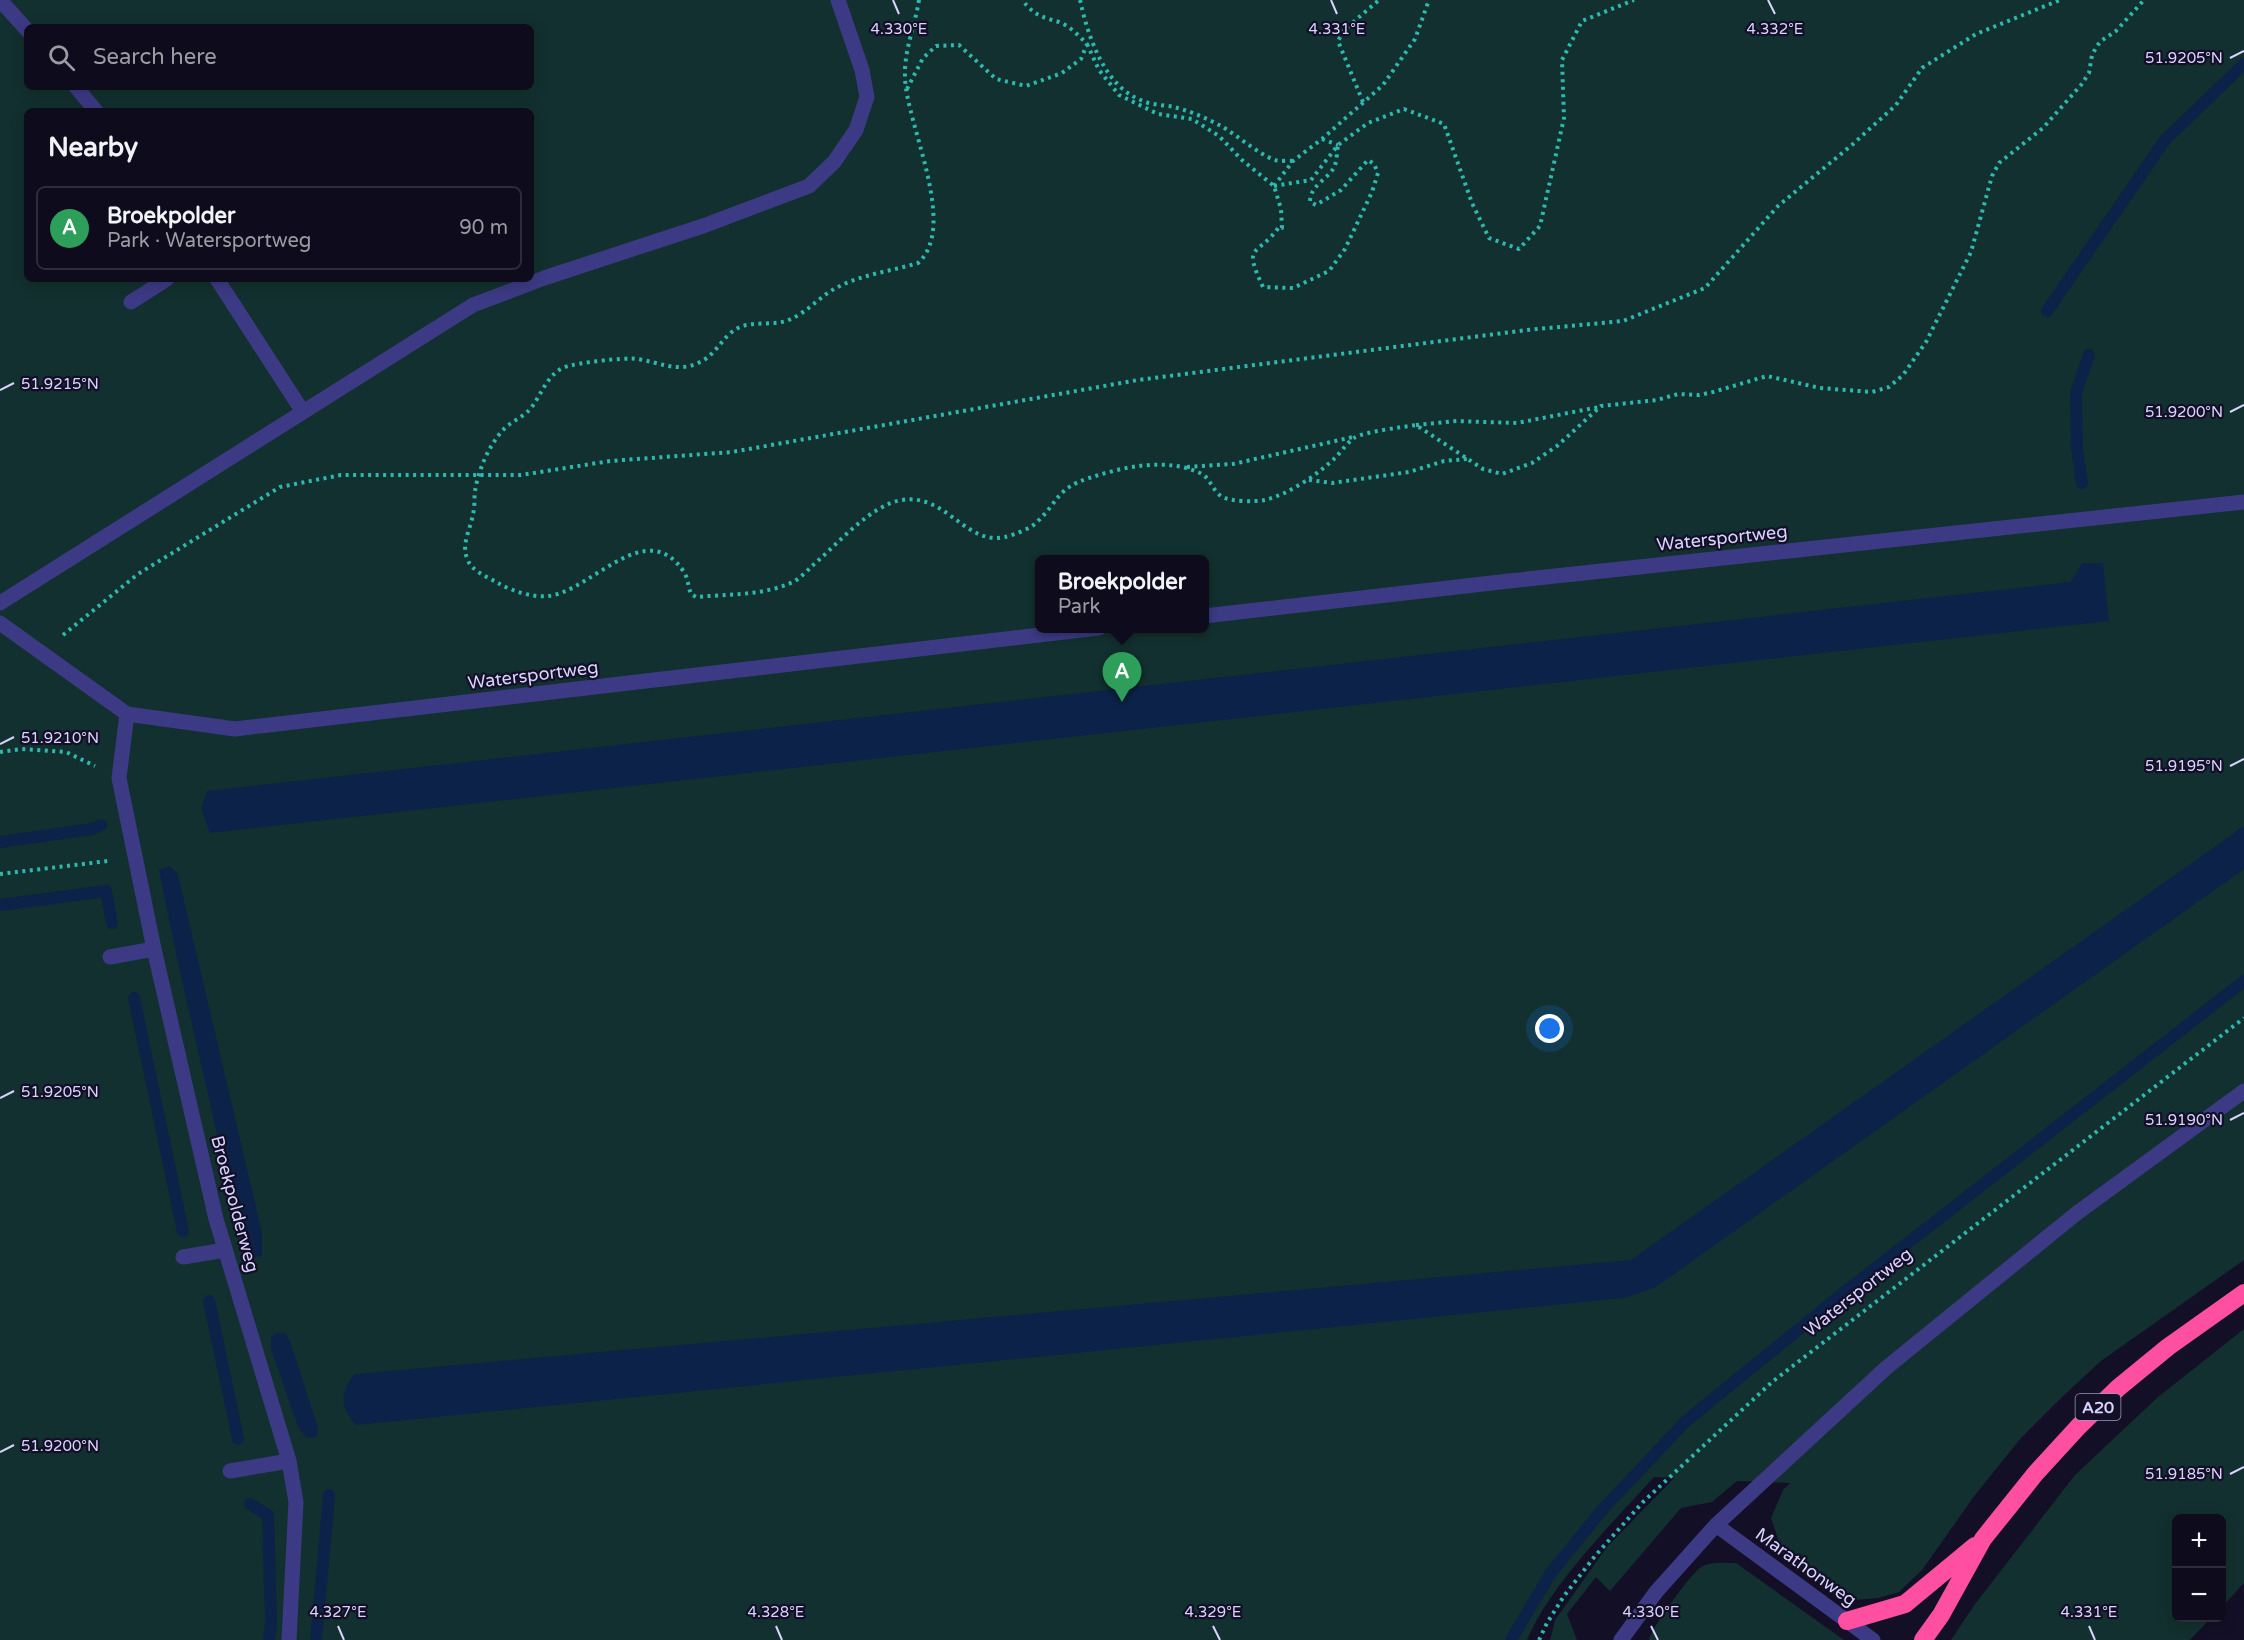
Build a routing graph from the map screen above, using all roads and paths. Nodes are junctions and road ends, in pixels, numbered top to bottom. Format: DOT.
graph roads {
  1 [pos="0,0"];
  2 [pos="838,0"];
  3 [pos="919,0"];
  4 [pos="1022,0"];
  5 [pos="1080,0"];
  6 [pos="1379,0"];
  7 [pos="1429,0"];
  8 [pos="1634,0"];
  9 [pos="2060,0"];
  10 [pos="2144,0"];
  11 [pos="24,27"];
  12 [pos="1087,44"];
  13 [pos="78,90"];
  14 [pos="907,90"];
  15 [pos="1363,102"];
  16 [pos="94,108"];
  17 [pos="1322,139"];
  18 [pos="1338,144"];
  19 [pos="1293,160"];
  20 [pos="1274,186"];
  21 [pos="161,282"];
  22 [pos="219,282"];
  23 [pos="533,282"];
  24 [pos="534,282"];
  25 [pos="131,302"];
  26 [pos="1601,406"];
  27 [pos="303,412"];
  28 [pos="1416,425"];
  29 [pos="1355,437"];
  30 [pos="1467,459"];
  31 [pos="1183,467"];
  32 [pos="479,474"];
  33 [pos="1308,480"];
  34 [pos="2244,502"];
  35 [pos="0,603"];
  36 [pos="1209,615"];
  37 [pos="0,623"];
  38 [pos="1056,633"];
  39 [pos="41,653"];
  40 [pos="127,714"];
  41 [pos="0,752"];
  42 [pos="119,778"];
  43 [pos="136,859"];
  44 [pos="0,874"];
  45 [pos="154,949"];
  46 [pos="110,957"];
  47 [pos="2244,1018"];
  48 [pos="2244,1091"];
  49 [pos="225,1250"];
  50 [pos="183,1257"];
  51 [pos="2244,1293"];
  52 [pos="289,1461"];
  53 [pos="230,1470"];
  54 [pos="1716,1525"];
  55 [pos="1983,1539"];
  56 [pos="1847,1621"];
  57 [pos="289,1640"];
  58 [pos="1539,1640"];
  59 [pos="1621,1640"];
  60 [pos="1873,1640"];
  61 [pos="1923,1640"];
  1 -- 11 [label="street"];
  2 -- 24 [label="street"];
  3 -- 14 [label="path"];
  4 -- 12 [label="path"];
  5 -- 19 [label="path"];
  6 -- 15 [label="path"];
  7 -- 15 [label="path"];
  8 -- 18 [label="path"];
  9 -- 32 [label="path"];
  10 -- 26 [label="path"];
  12 -- 14 [label="path"];
  12 -- 20 [label="path"];
  13 -- 16 [label="street"];
  14 -- 32 [label="path"];
  15 -- 17 [label="path"];
  17 -- 18 [label="path"];
  17 -- 19 [label="path"];
  18 -- 20 [label="path"];
  18 -- 20 [label="path"];
  19 -- 20 [label="path"];
  21 -- 25 [label="street"];
  22 -- 27 [label="street"];
  23 -- 27 [label="street"];
  26 -- 28 [label="path"];
  26 -- 30 [label="path"];
  27 -- 35 [label="street"];
  28 -- 29 [label="path"];
  28 -- 30 [label="path"];
  29 -- 31 [label="path"];
  29 -- 33 [label="path"];
  30 -- 33 [label="path"];
  31 -- 32 [label="path"];
  31 -- 33 [label="path"];
  32 -- 39 [label="path"];
  34 -- 36 [label="street, Watersportweg"];
  37 -- 39 [label="street, Watersportweg"];
  38 -- 40 [label="street, Watersportweg"];
  39 -- 40 [label="street, Watersportweg"];
  40 -- 42 [label="street, Broekpolderweg"];
  41 -- 42 [label="path"];
  42 -- 43 [label="street, Broekpolderweg"];
  43 -- 44 [label="path"];
  43 -- 45 [label="street, Broekpolderweg"];
  45 -- 46 [label="street"];
  45 -- 49 [label="street, Broekpolderweg"];
  47 -- 58 [label="path, Watersportweg"];
  48 -- 54 [label="street"];
  49 -- 50 [label="street"];
  49 -- 52 [label="street, Broekpolderweg"];
  51 -- 55 [label="highway, A20"];
  52 -- 53 [label="street"];
  52 -- 57 [label="street, Broekpolderweg"];
  54 -- 56 [label="street, Marathonweg"];
  54 -- 59 [label="street"];
  55 -- 56 [label="highway, A20"];
  55 -- 61 [label="highway, A20"];
  56 -- 60 [label="street, Marathonweg"];
}
